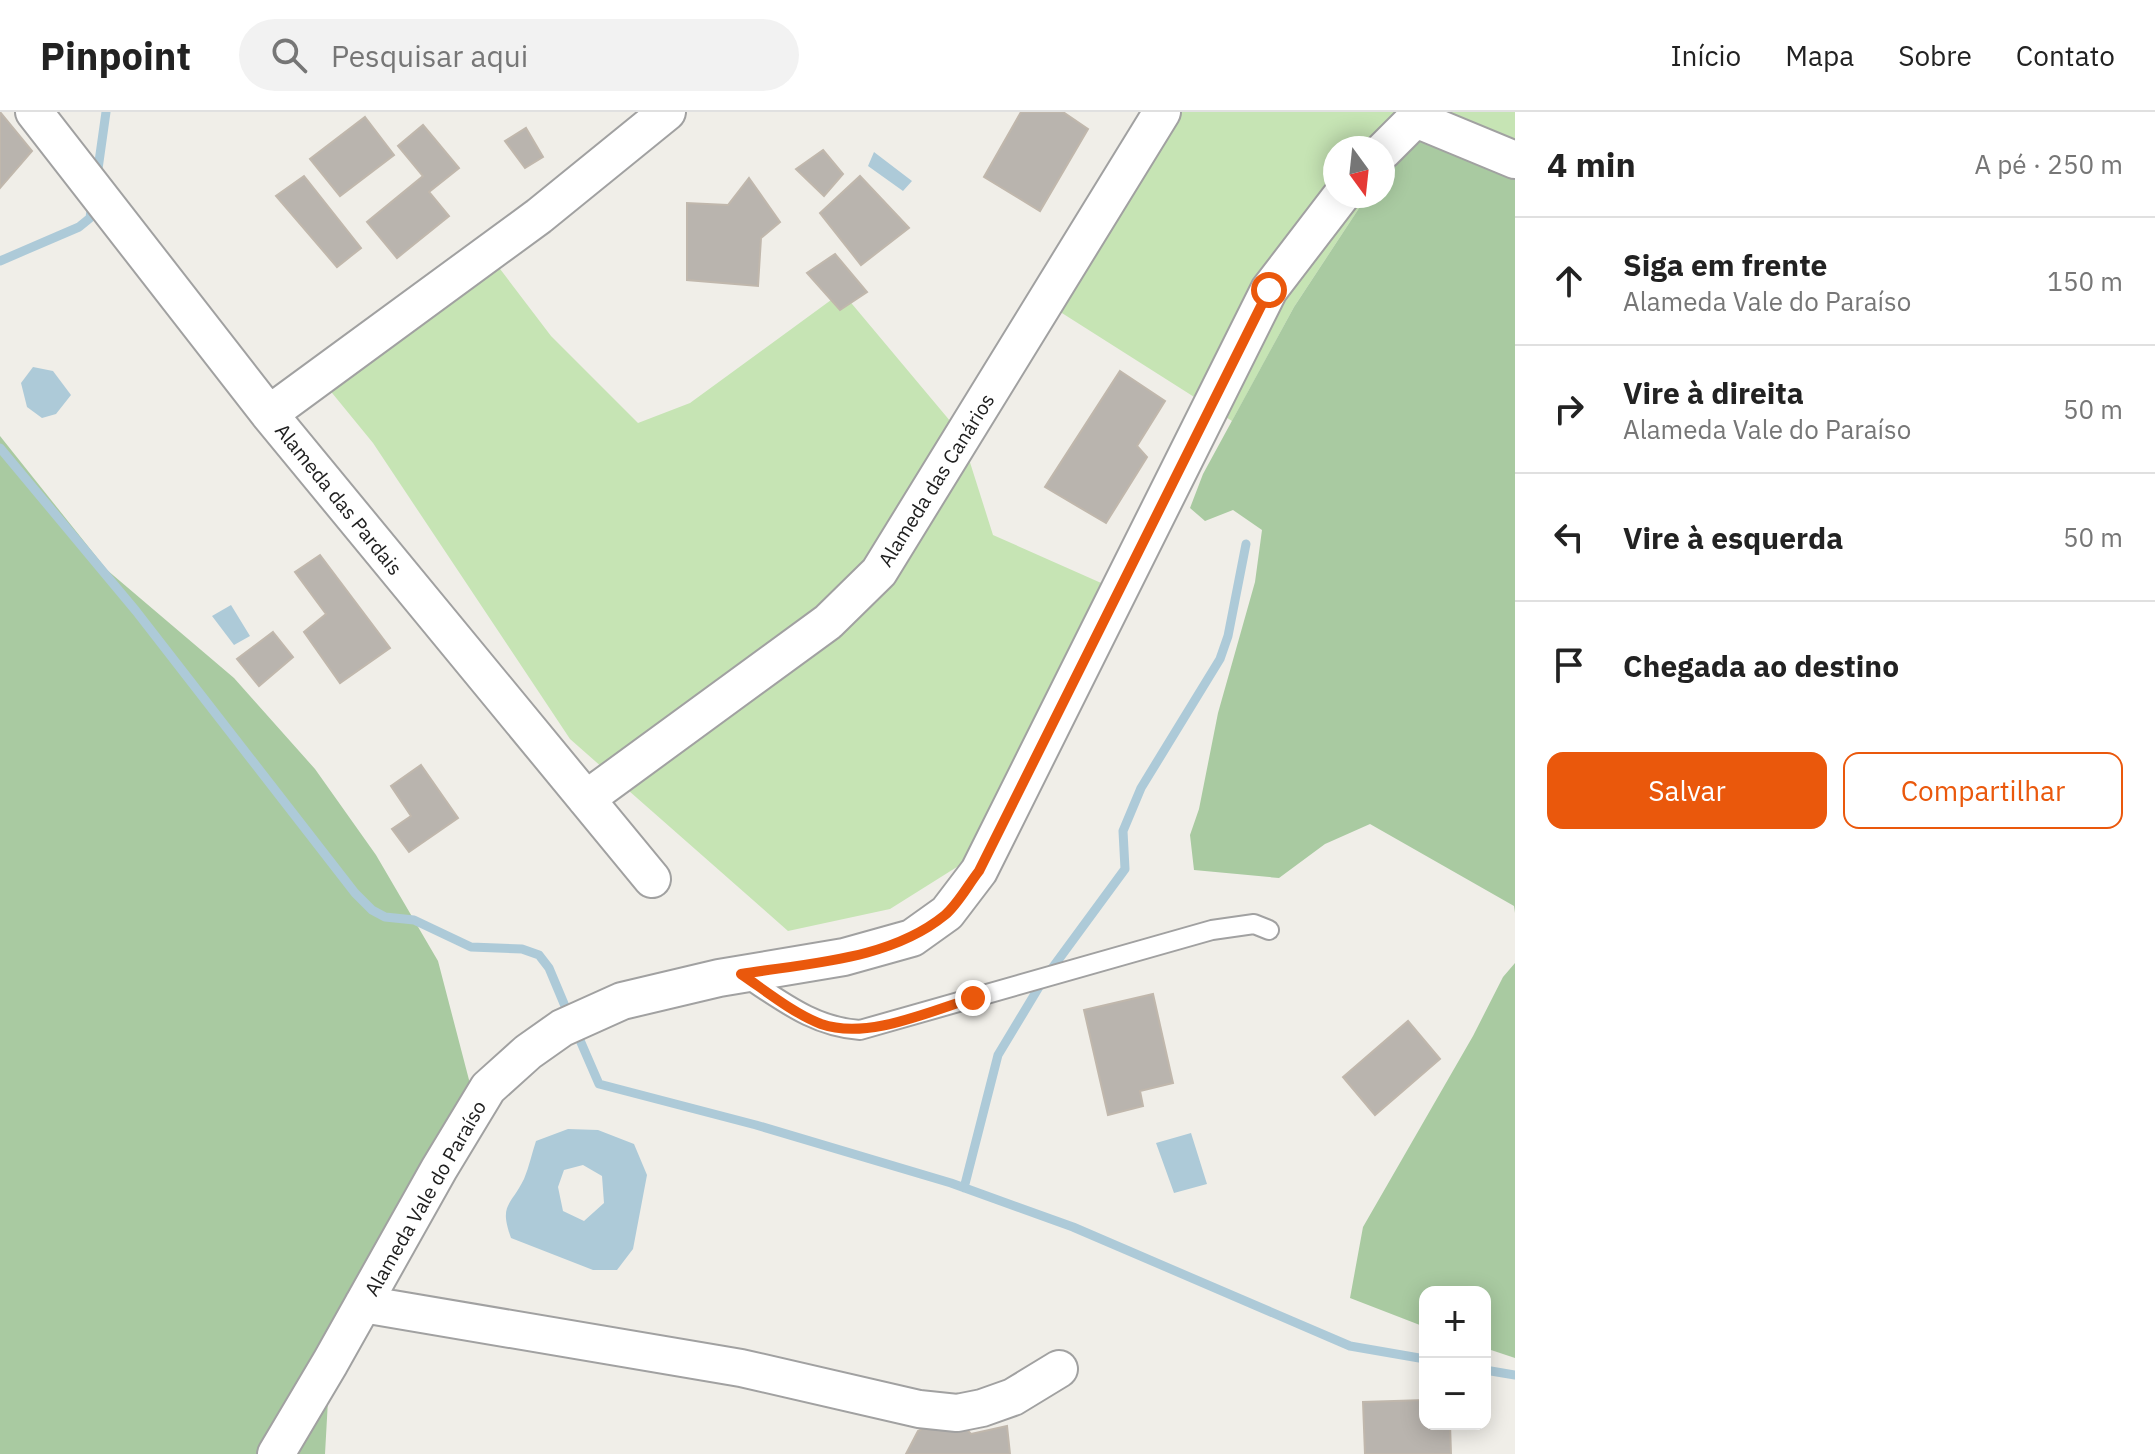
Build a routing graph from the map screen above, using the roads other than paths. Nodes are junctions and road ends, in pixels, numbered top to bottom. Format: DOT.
graph roads {
  1 [pos="34,112"];
  2 [pos="667,112"];
  3 [pos="1162,112"];
  4 [pos="1419,115"];
  5 [pos="1395,139"];
  6 [pos="1515,160"];
  7 [pos="1332,208"];
  8 [pos="269,414"];
  9 [pos="586,799"];
  10 [pos="652,879"];
  11 [pos="1269,930"];
  12 [pos="741,974"];
  13 [pos="363,1304"];
  14 [pos="1059,1369"];
  15 [pos="276,1454"];
  1 -- 8 [label="street, Alameda das Pardais"];
  2 -- 8 [label="street"];
  3 -- 9 [label="street, Alameda das Canários"];
  4 -- 5 [label="street"];
  4 -- 6 [label="street"];
  7 -- 12 [label="street, Alameda Vale do Paraíso"];
  8 -- 9 [label="street, Alameda das Pardais"];
  9 -- 10 [label="street, Alameda das Pardais"];
  11 -- 12 [label="lane"];
  12 -- 13 [label="street, Alameda Vale do Paraíso"];
  13 -- 14 [label="street"];
  13 -- 15 [label="street, Alameda Vale do Paraíso"];
}
